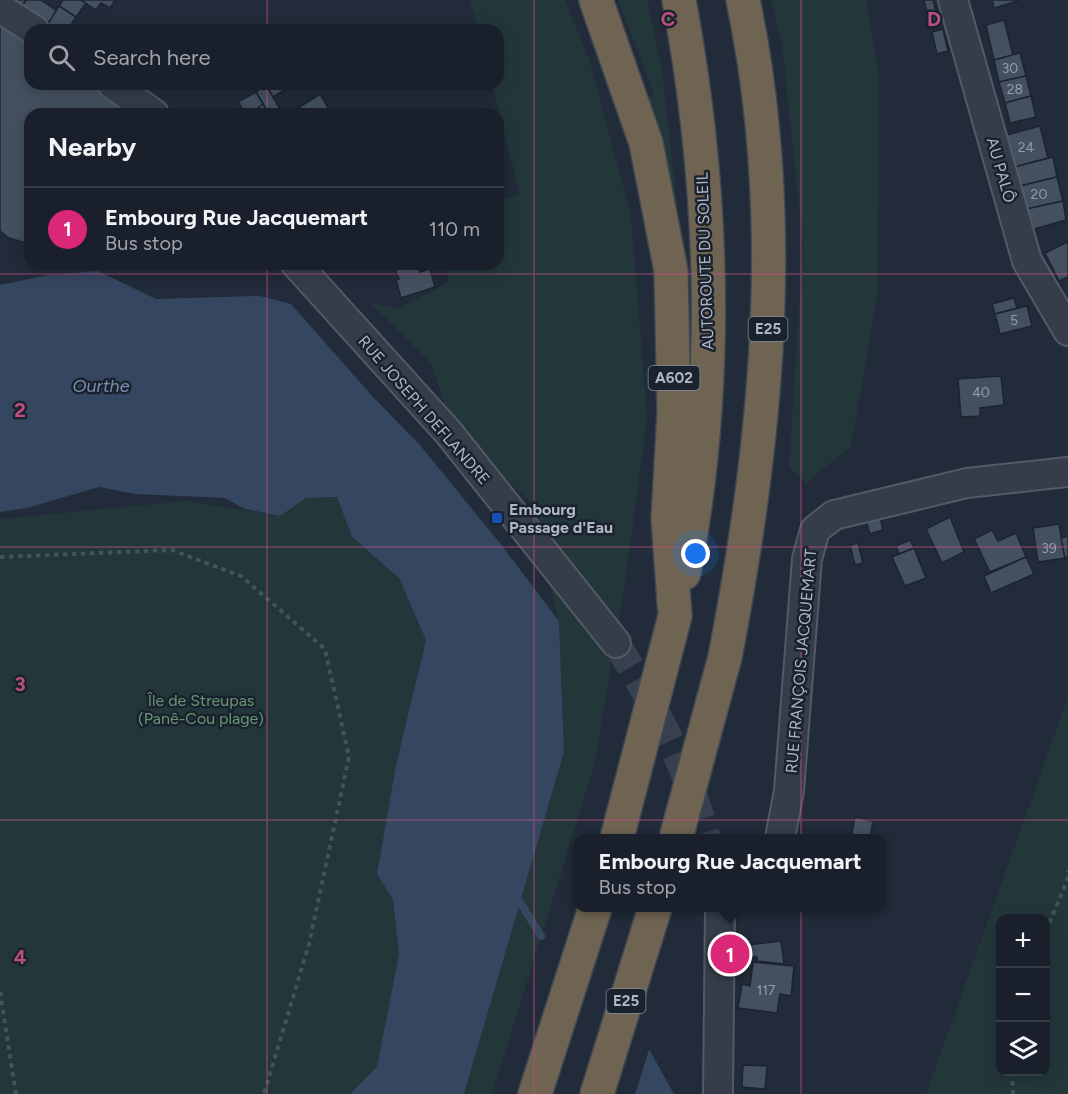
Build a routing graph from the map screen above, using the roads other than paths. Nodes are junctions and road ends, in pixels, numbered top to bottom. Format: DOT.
graph roads {
  1 [pos="596,0"];
  2 [pos="679,0"];
  3 [pos="743,0"];
  4 [pos="953,0"];
  5 [pos="0,8"];
  6 [pos="25,24"];
  7 [pos="120,90"];
  8 [pos="146,108"];
  9 [pos="301,270"];
  10 [pos="1068,331"];
  11 [pos="1068,472"];
  12 [pos="675,616"];
  13 [pos="616,643"];
  14 [pos="617,834"];
  15 [pos="677,834"];
  16 [pos="781,834"];
  17 [pos="594,912"];
  18 [pos="654,912"];
  19 [pos="720,912"];
  20 [pos="536,1092"];
  21 [pos="597,1094"];
  22 [pos="718,1094"];
  1 -- 12 [label="highway, A602"];
  2 -- 12 [label="highway, AUTOROUTE DU SOLEIL"];
  3 -- 15 [label="highway, E25, bridge"];
  4 -- 10 [label="street, AU PALÔ"];
  5 -- 6 [label="street"];
  7 -- 8 [label="street"];
  9 -- 13 [label="street, RUE JOSEPH DEFLANDRE"];
  11 -- 16 [label="street, RUE FRANÇOIS JACQUEMART"];
  12 -- 14 [label="highway, AUTOROUTE DU SOLEIL, bridge"];
  17 -- 20 [label="highway"];
  18 -- 21 [label="highway, E25"];
  19 -- 22 [label="street"];
}
